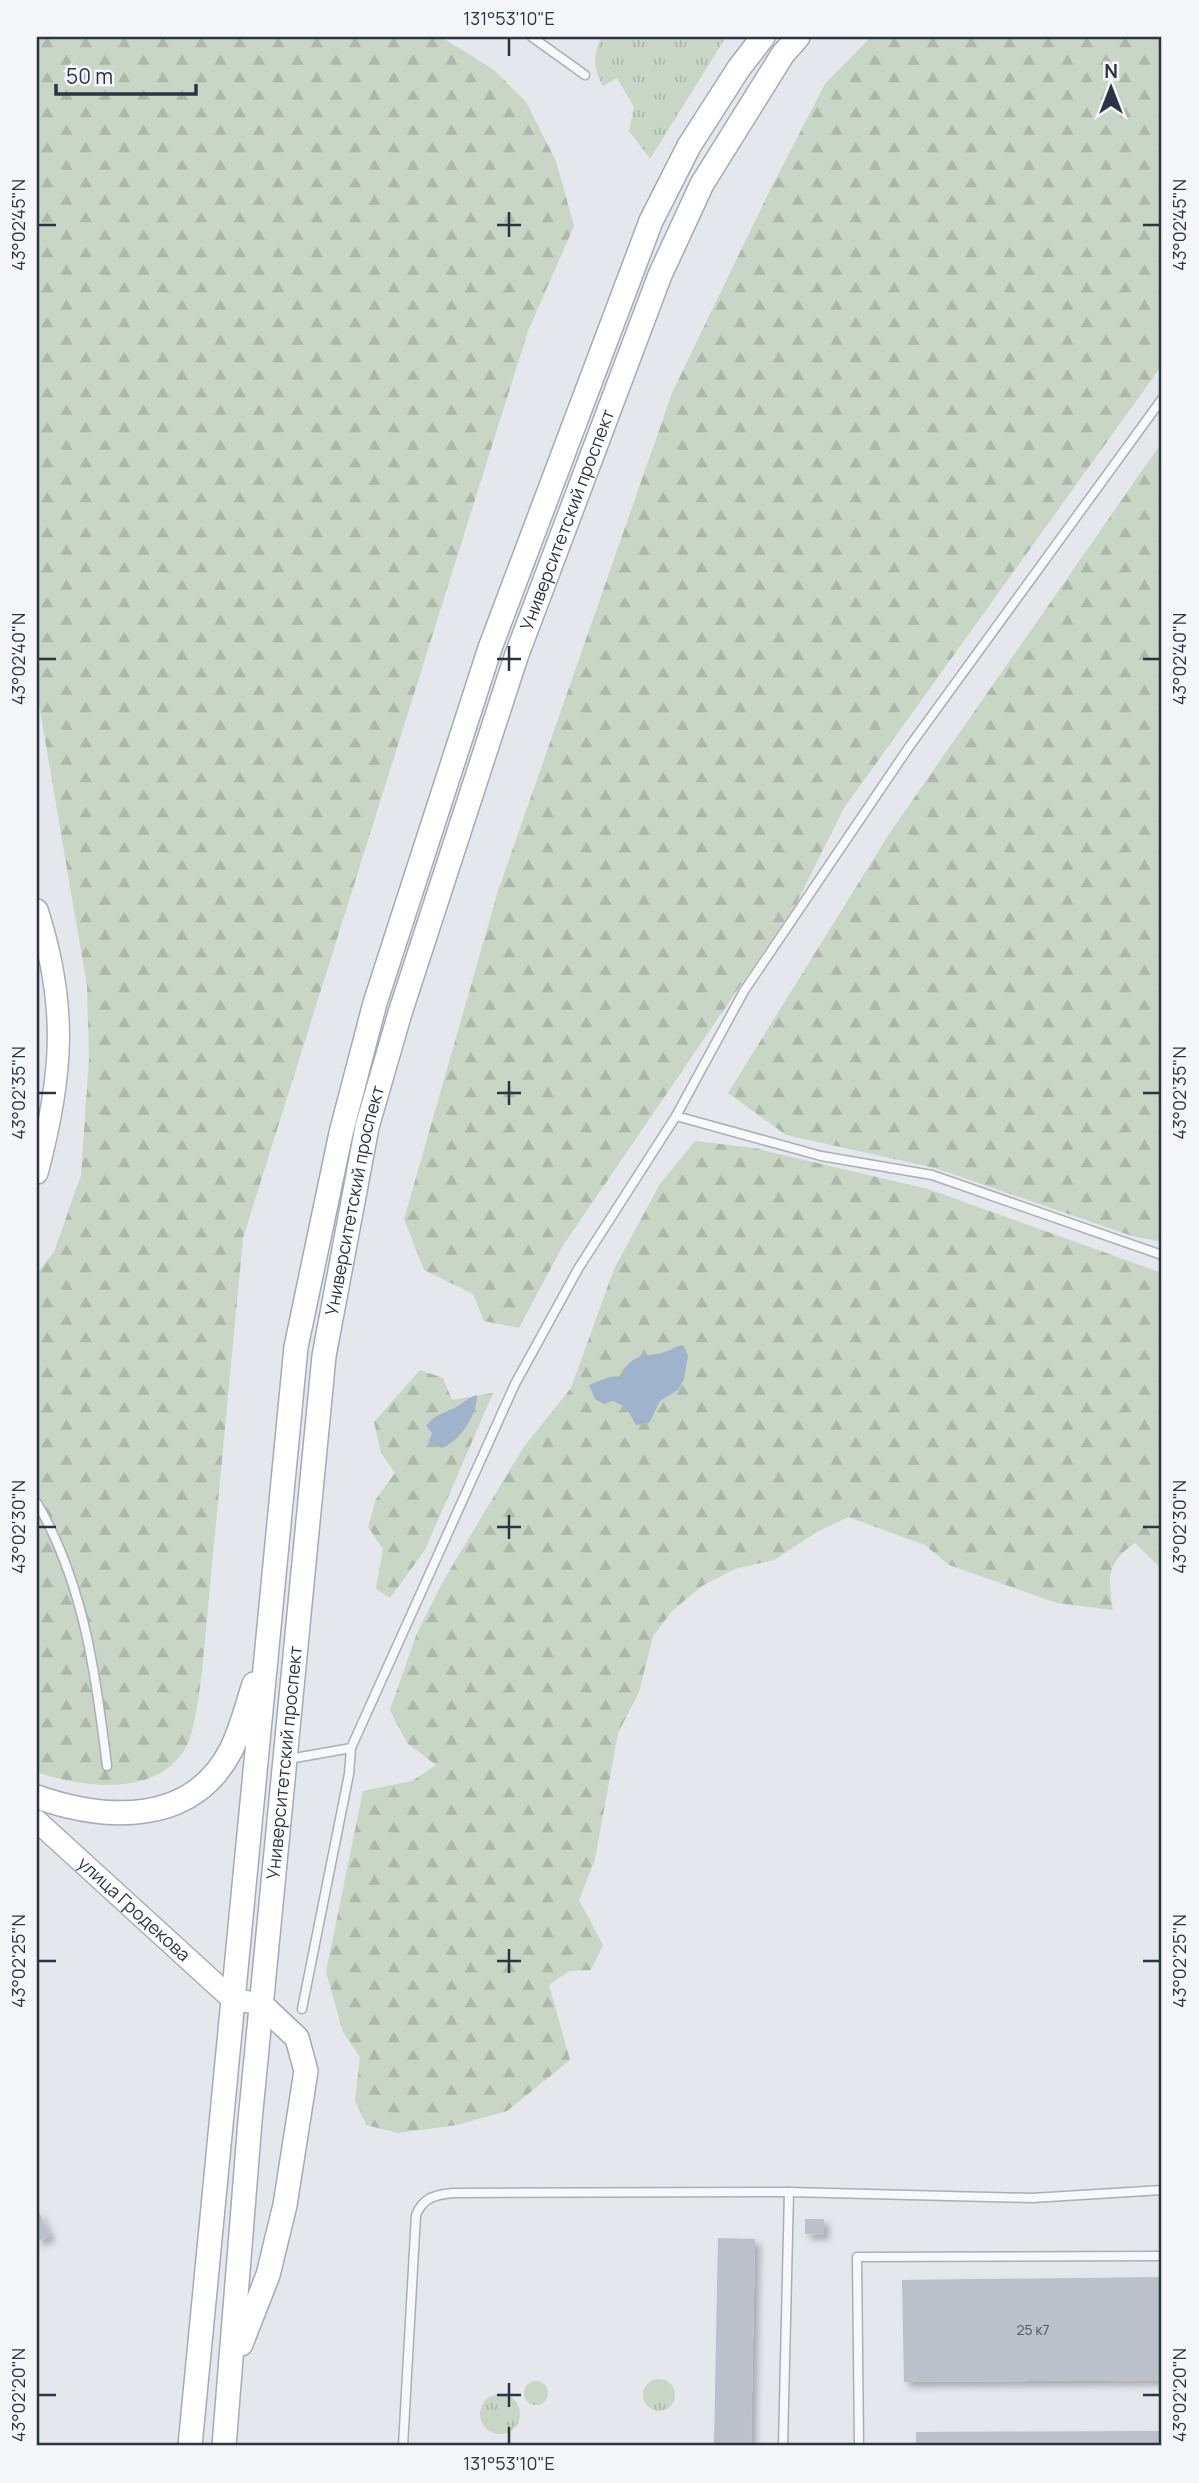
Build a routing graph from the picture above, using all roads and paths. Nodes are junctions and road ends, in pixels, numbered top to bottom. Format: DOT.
graph roads {
  1 [pos="532,37"];
  2 [pos="763,37"];
  3 [pos="798,37"];
  4 [pos="585,75"];
  5 [pos="1162,400"];
  6 [pos="491,648"];
  7 [pos="516,657"];
  8 [pos="37,910"];
  9 [pos="676,1115"];
  10 [pos="37,1173"];
  11 [pos="1162,1255"];
  12 [pos="37,1503"];
  13 [pos="267,1645"];
  14 [pos="351,1748"];
  15 [pos="282,1760"];
  16 [pos="107,1766"];
  17 [pos="37,1797"];
  18 [pos="37,1821"];
  19 [pos="232,1999"];
  20 [pos="261,2004"];
  21 [pos="302,2010"];
  22 [pos="1162,2190"];
  23 [pos="789,2192"];
  24 [pos="1162,2256"];
  25 [pos="232,2366"];
  26 [pos="190,2446"];
  27 [pos="224,2446"];
  28 [pos="403,2446"];
  29 [pos="782,2446"];
  30 [pos="859,2446"];
  1 -- 4 [label="lane"];
  2 -- 6 [label="main road, Университетский проспект"];
  3 -- 7 [label="main road, Университетский проспект"];
  5 -- 9 [label="lane"];
  6 -- 7 [label="main road"];
  6 -- 13 [label="main road, Университетский проспект"];
  7 -- 15 [label="main road, Университетский проспект"];
  8 -- 10 [label="main road"];
  9 -- 11 [label="lane"];
  9 -- 14 [label="lane"];
  12 -- 16 [label="lane"];
  13 -- 17 [label="main road"];
  13 -- 19 [label="main road, Университетский проспект"];
  14 -- 15 [label="lane"];
  14 -- 21 [label="lane"];
  15 -- 20 [label="main road, Университетский проспект"];
  18 -- 19 [label="main road, улица Гродекова"];
  19 -- 20 [label="main road"];
  19 -- 26 [label="main road, Университетский проспект"];
  20 -- 25 [label="main road, Университетский проспект"];
  20 -- 25 [label="main road"];
  22 -- 23 [label="lane"];
  23 -- 28 [label="lane"];
  23 -- 29 [label="lane"];
  24 -- 30 [label="lane"];
  25 -- 27 [label="main road, Университетский проспект"];
}
